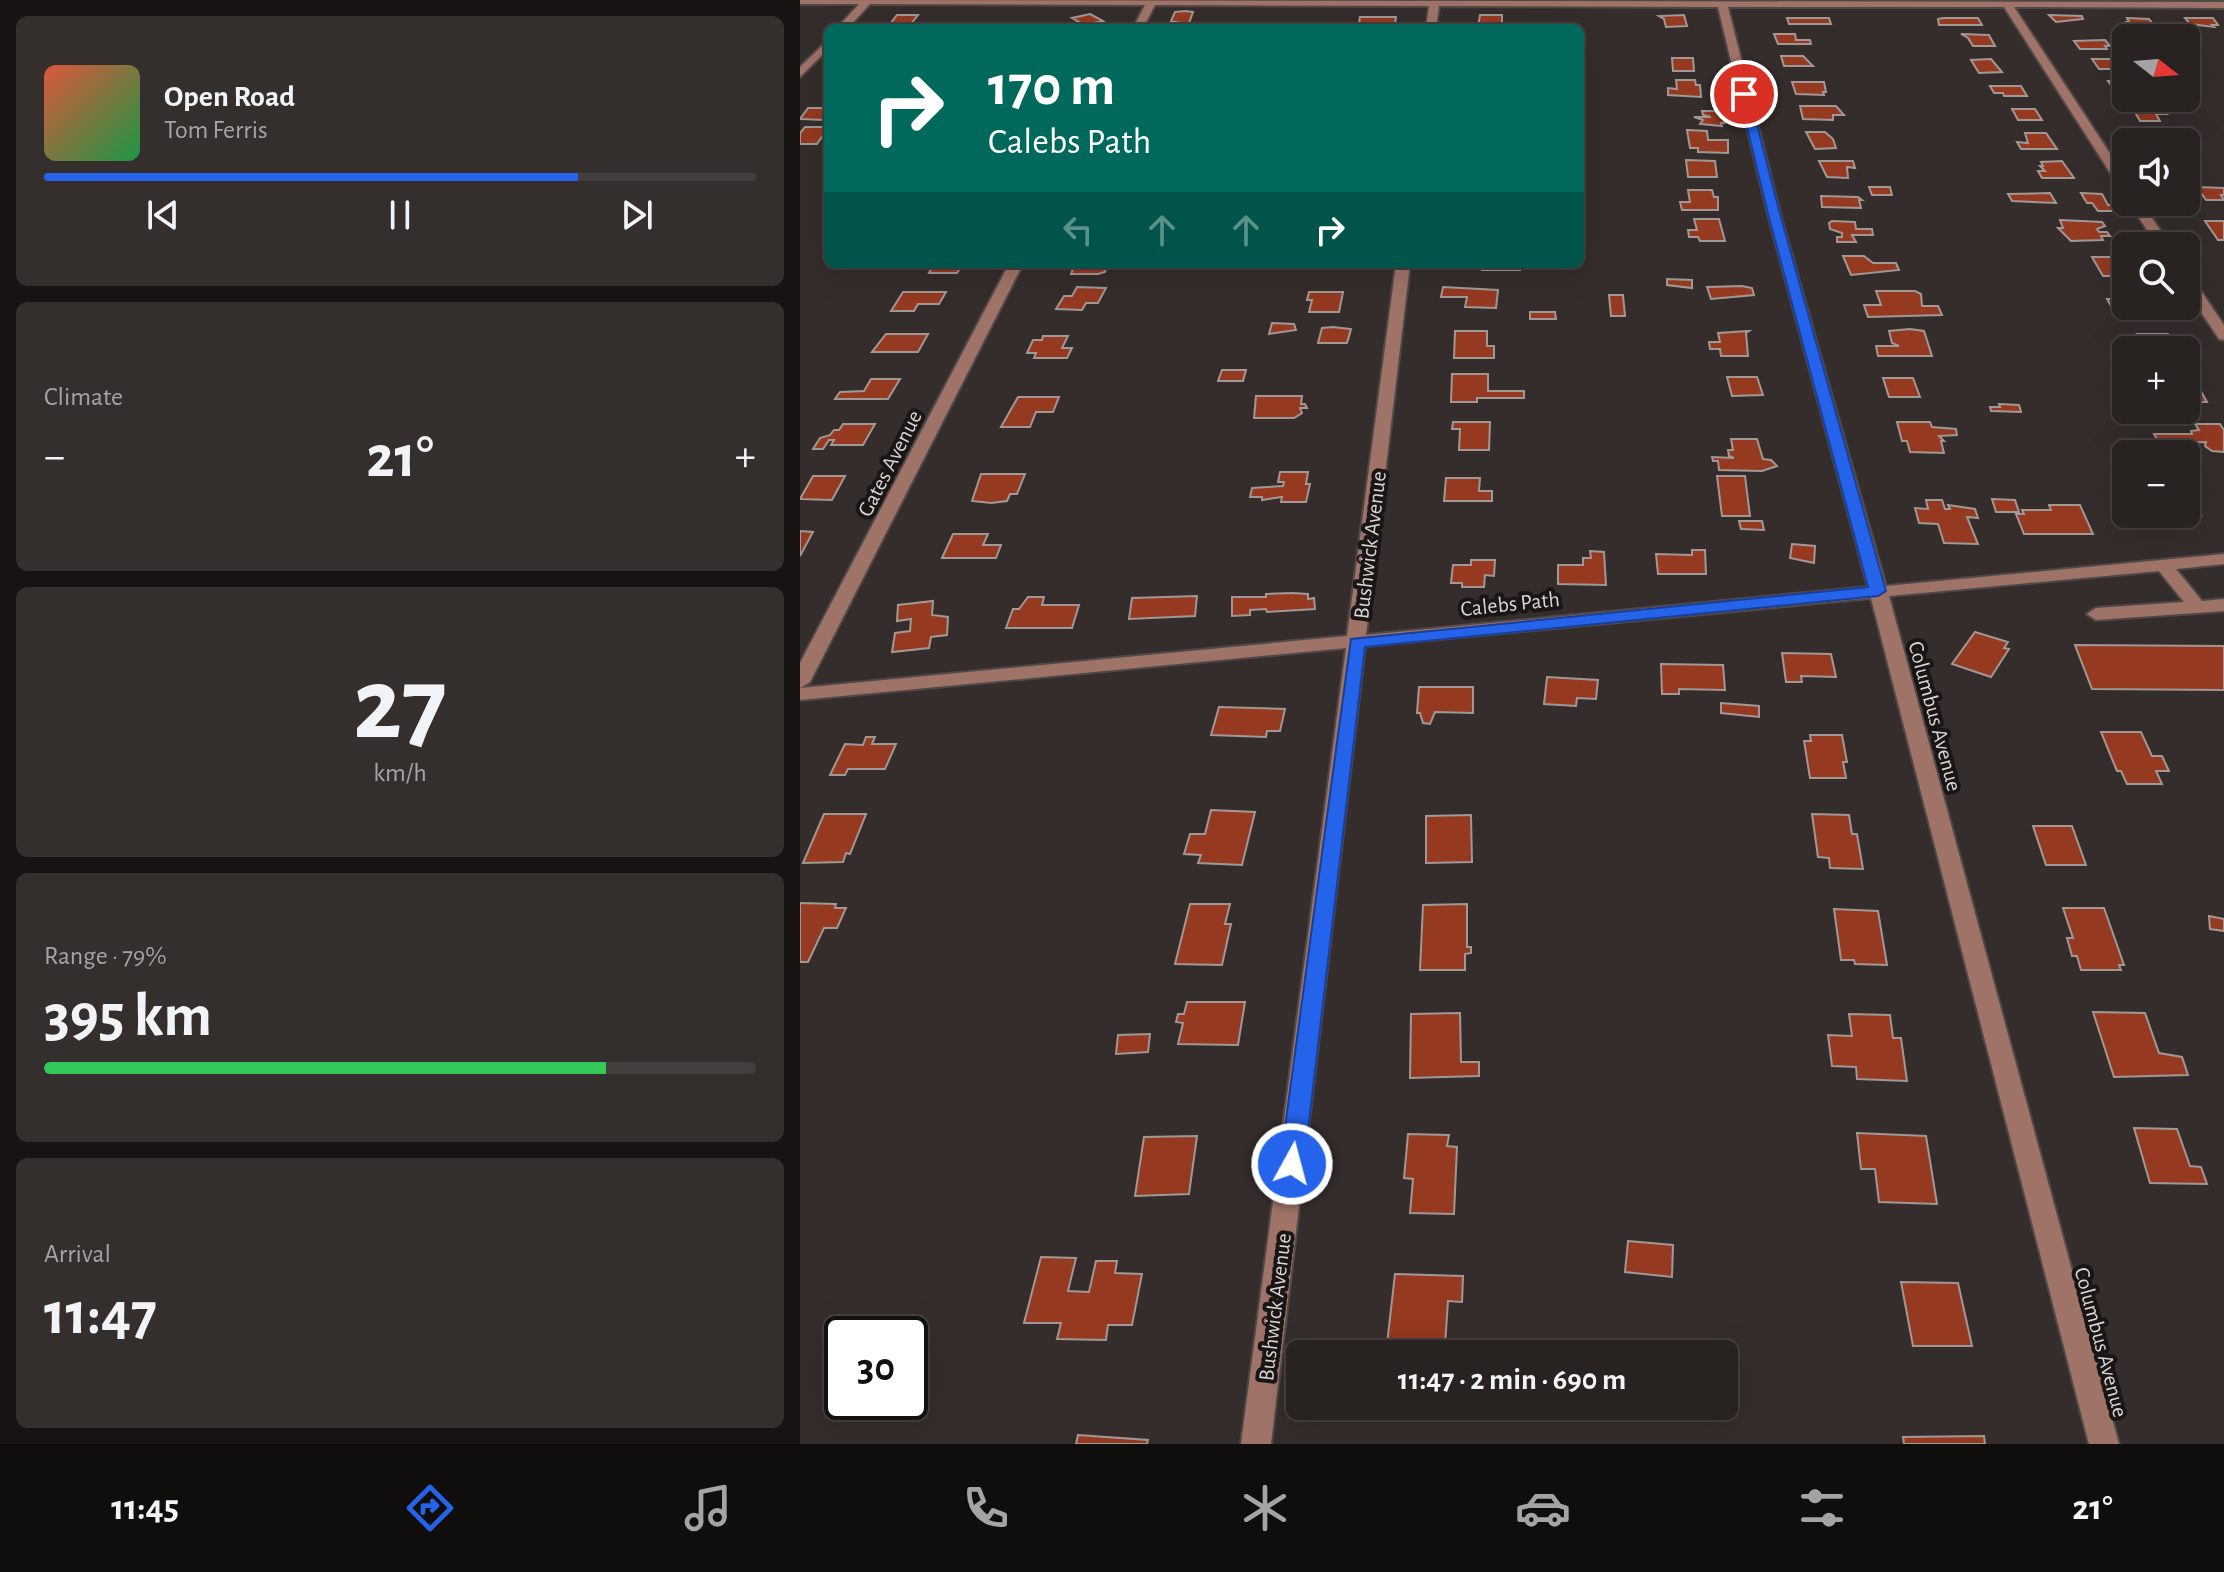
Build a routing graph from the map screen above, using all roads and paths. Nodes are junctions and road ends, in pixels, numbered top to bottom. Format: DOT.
graph roads {
  1 [pos="800,1"];
  2 [pos="867,1"];
  3 [pos="1152,1"];
  4 [pos="1435,1"];
  5 [pos="1721,2"];
  6 [pos="2006,2"];
  7 [pos="2224,5"];
  8 [pos="846,24"];
  9 [pos="1140,24"];
  10 [pos="1432,24"];
  11 [pos="824,47"];
  12 [pos="800,74"];
  13 [pos="2112,166"];
  14 [pos="1014,268"];
  15 [pos="1403,268"];
  16 [pos="2200,300"];
  17 [pos="2224,336"];
  18 [pos="2224,559"];
  19 [pos="2164,565"];
  20 [pos="1878,591"];
  21 [pos="2224,605"];
  22 [pos="2197,607"];
  23 [pos="2096,614"];
  24 [pos="1357,643"];
  25 [pos="800,682"];
  26 [pos="800,694"];
  27 [pos="1256,1444"];
  28 [pos="2104,1444"];
  1 -- 2 [label="street"];
  2 -- 3 [label="street"];
  2 -- 8 [label="street"];
  3 -- 4 [label="street"];
  3 -- 9 [label="street"];
  4 -- 5 [label="street"];
  4 -- 10 [label="street"];
  5 -- 6 [label="street"];
  5 -- 20 [label="street, Columbus Avenue"];
  6 -- 7 [label="street"];
  6 -- 13 [label="street"];
  11 -- 12 [label="street"];
  14 -- 25 [label="street, Gates Avenue"];
  15 -- 24 [label="street, Bushwick Avenue"];
  16 -- 17 [label="street"];
  18 -- 19 [label="street, Calebs Path"];
  19 -- 20 [label="street, Calebs Path"];
  19 -- 22 [label="street"];
  20 -- 24 [label="street, Calebs Path"];
  20 -- 28 [label="street, Columbus Avenue"];
  21 -- 22 [label="street"];
  22 -- 23 [label="street"];
  24 -- 26 [label="street, Calebs Path"];
  24 -- 27 [label="street, Bushwick Avenue"];
}
